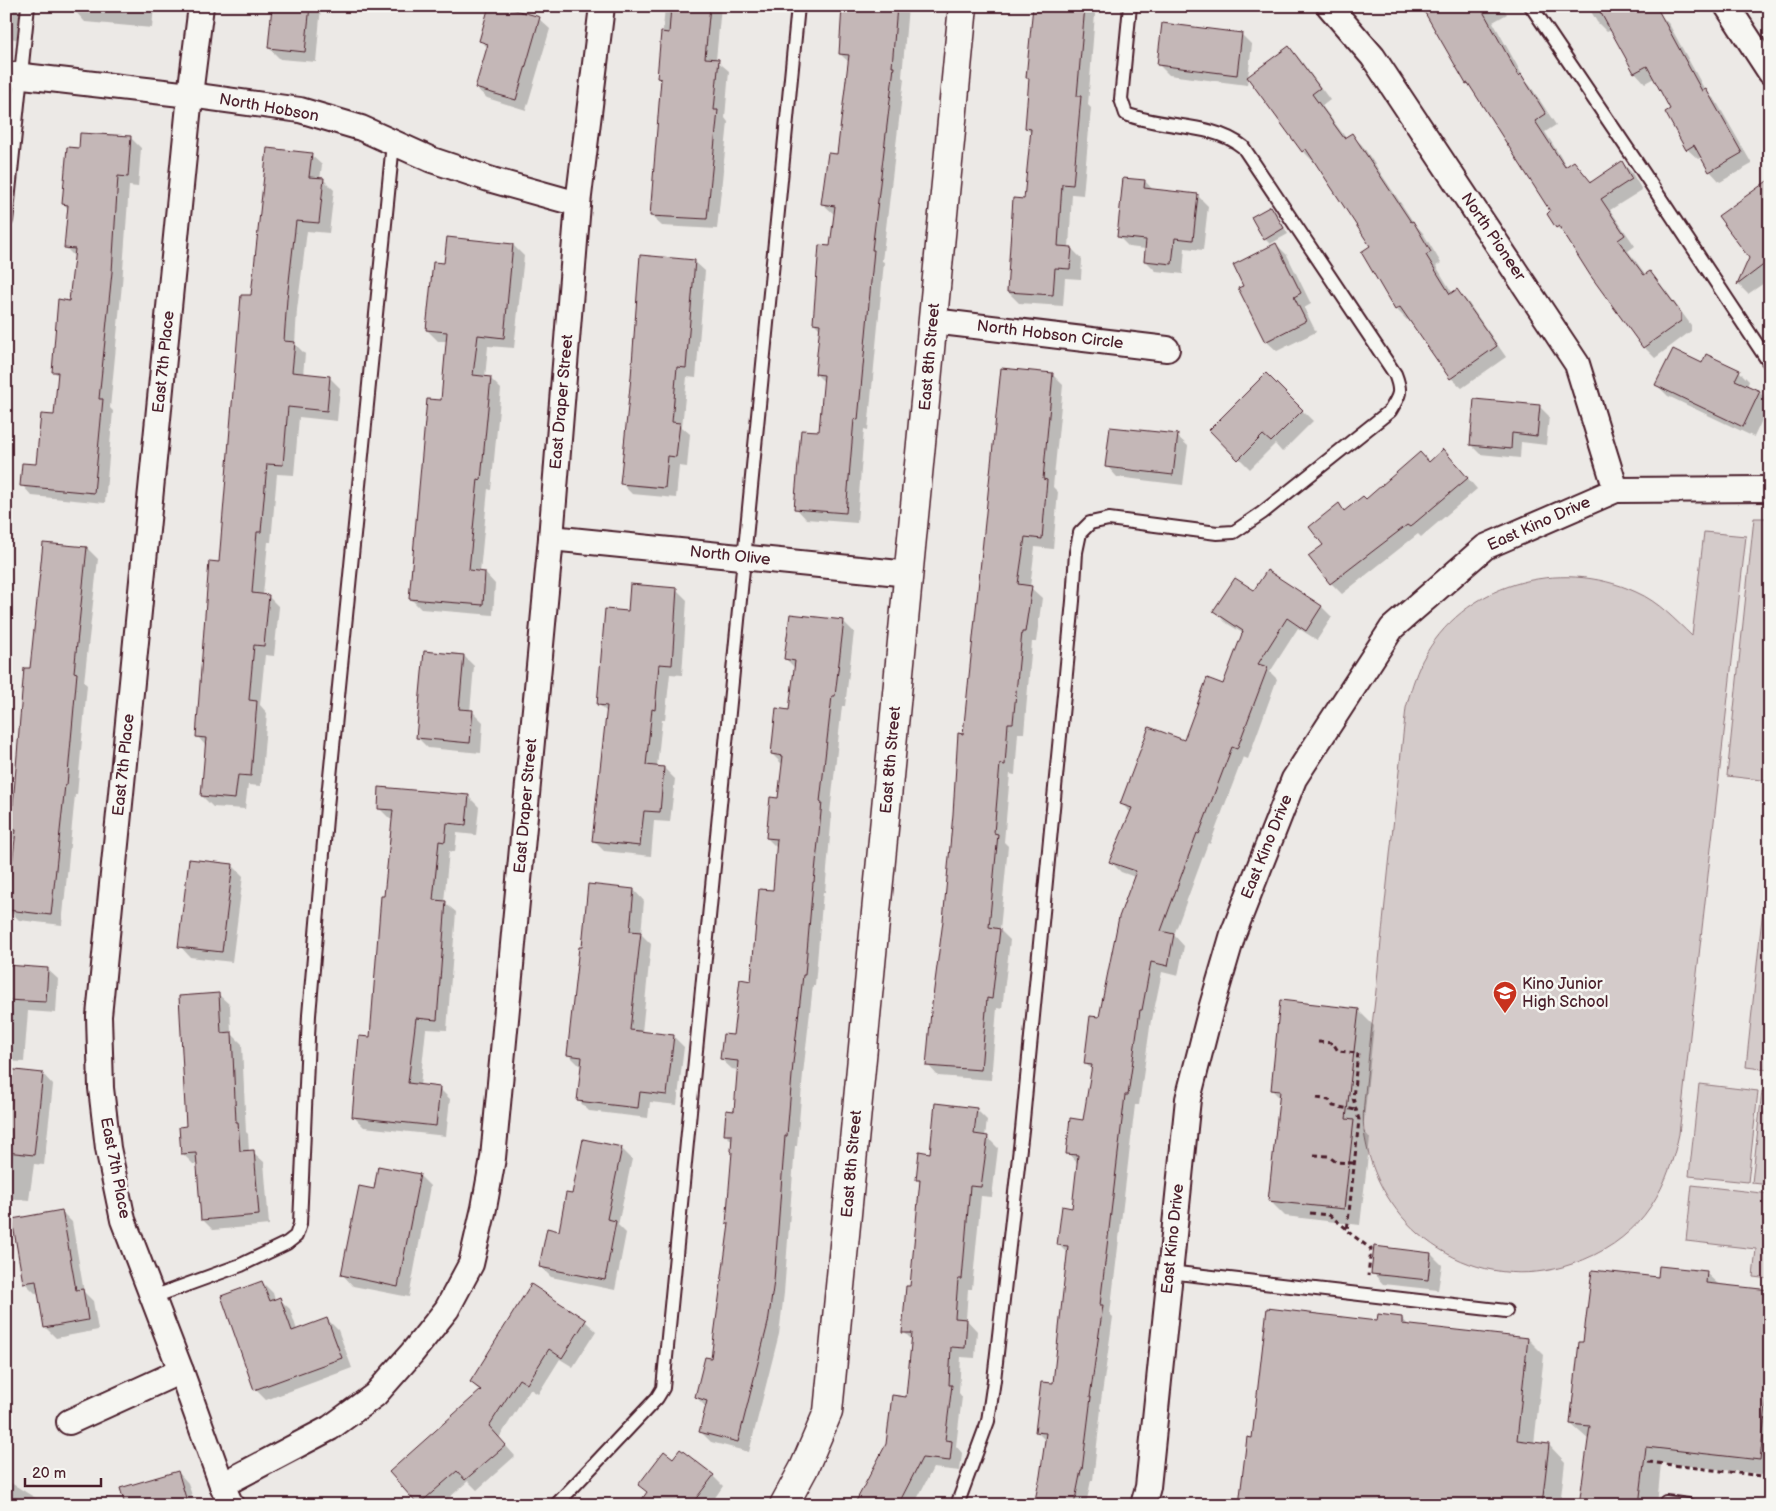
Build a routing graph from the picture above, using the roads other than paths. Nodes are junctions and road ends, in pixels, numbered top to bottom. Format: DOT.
graph roads {
  1 [pos="28,6"];
  2 [pos="201,6"];
  3 [pos="602,6"];
  4 [pos="798,6"];
  5 [pos="963,6"];
  6 [pos="1130,6"];
  7 [pos="1329,6"];
  8 [pos="1531,6"];
  9 [pos="1727,6"];
  10 [pos="1770,72"];
  11 [pos="14,75"];
  12 [pos="190,95"];
  13 [pos="392,143"];
  14 [pos="578,204"];
  15 [pos="6,220"];
  16 [pos="934,320"];
  17 [pos="1167,349"];
  18 [pos="1770,364"];
  19 [pos="1770,489"];
  20 [pos="1616,490"];
  21 [pos="551,538"];
  22 [pos="744,557"];
  23 [pos="909,574"];
  24 [pos="1169,1272"];
  25 [pos="153,1298"];
  26 [pos="1506,1310"];
  27 [pos="181,1371"];
  28 [pos="69,1422"];
  29 [pos="226,1495"];
  30 [pos="556,1505"];
  31 [pos="784,1505"];
  32 [pos="957,1505"];
  33 [pos="1143,1505"];
  34 [pos="1666,1505"];
  35 [pos="1688,1505"];
  1 -- 11 [label="lane"];
  2 -- 12 [label="street, East 7th Place"];
  3 -- 14 [label="street, East Draper Street"];
  4 -- 22 [label="lane"];
  5 -- 16 [label="street, East 8th Street"];
  6 -- 32 [label="lane"];
  7 -- 20 [label="street, North Pioneer"];
  8 -- 18 [label="lane"];
  9 -- 10 [label="street"];
  11 -- 12 [label="street, North Hobson"];
  11 -- 15 [label="lane"];
  12 -- 13 [label="street, North Hobson"];
  12 -- 25 [label="street, East 7th Place"];
  13 -- 14 [label="street, North Hobson"];
  13 -- 25 [label="lane"];
  14 -- 21 [label="street, East Draper Street"];
  16 -- 17 [label="street, North Hobson Circle"];
  16 -- 23 [label="street, East 8th Street"];
  19 -- 20 [label="street, East Kino Drive"];
  20 -- 24 [label="street, East Kino Drive"];
  21 -- 22 [label="street, North Olive"];
  21 -- 29 [label="street, East Draper Street"];
  22 -- 23 [label="street, North Olive"];
  22 -- 30 [label="lane"];
  23 -- 31 [label="street, East 8th Street"];
  24 -- 26 [label="lane"];
  24 -- 33 [label="street, East Kino Drive"];
  25 -- 27 [label="street, East 7th Place"];
  27 -- 28 [label="street"];
  27 -- 29 [label="street, East 7th Place"];
  34 -- 35 [label="lane"];
}
